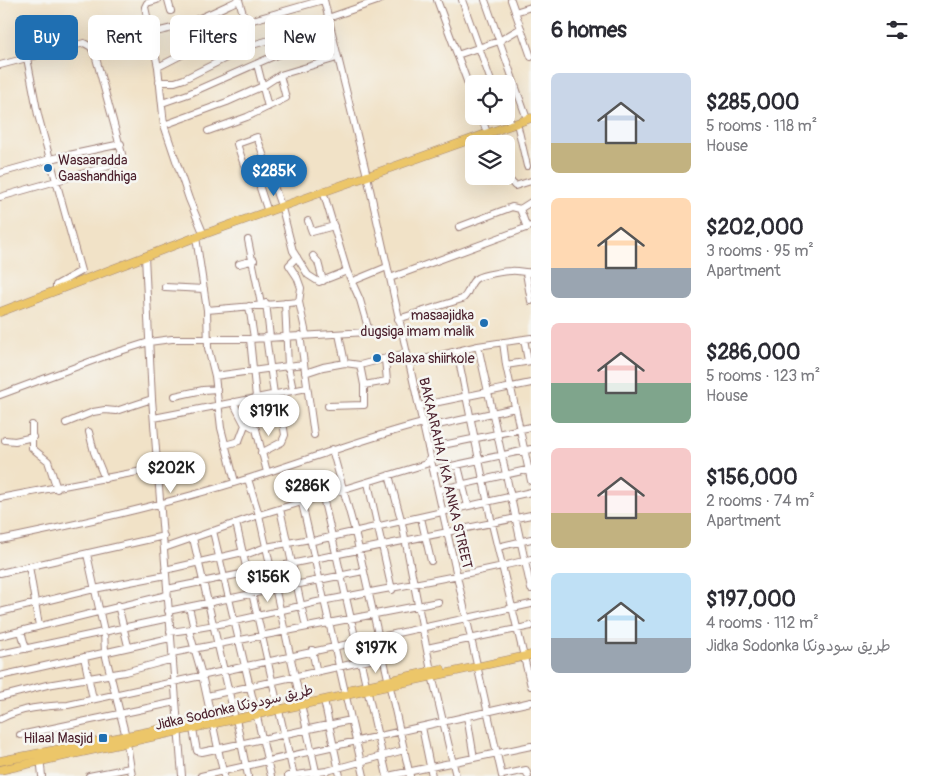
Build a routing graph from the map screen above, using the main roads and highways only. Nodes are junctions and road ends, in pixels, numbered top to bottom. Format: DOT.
graph roads {
  1 [pos="529,119"];
  2 [pos="0,312"];
  3 [pos="527,653"];
  4 [pos="345,693"];
  5 [pos="301,702"];
  6 [pos="212,722"];
  7 [pos="177,730"];
  8 [pos="40,758"];
  9 [pos="0,761"];
  10 [pos="0,770"];
  1 -- 2 [label="main road"];
  3 -- 4 [label="main road, Jidka Sodonka طريق سودونكا"];
  4 -- 5 [label="main road, Jidka Sodonka طريق سودونكا"];
  4 -- 5 [label="main road, Jidka Sodonka طريق سودونكا"];
  5 -- 6 [label="main road, Jidka Sodonka طريق سودونكا"];
  6 -- 7 [label="main road, Jidka Sodonka طريق سودونكا"];
  6 -- 7 [label="main road, Jidka Sodonka طريق سودونكا"];
  7 -- 8 [label="main road, Jidka Sodonka طريق سودونكا"];
  8 -- 9 [label="main road, Jidka Sodonka طريق سودونكا"];
  8 -- 10 [label="main road, Jidka Sodonka طريق سودونكا"];
}
